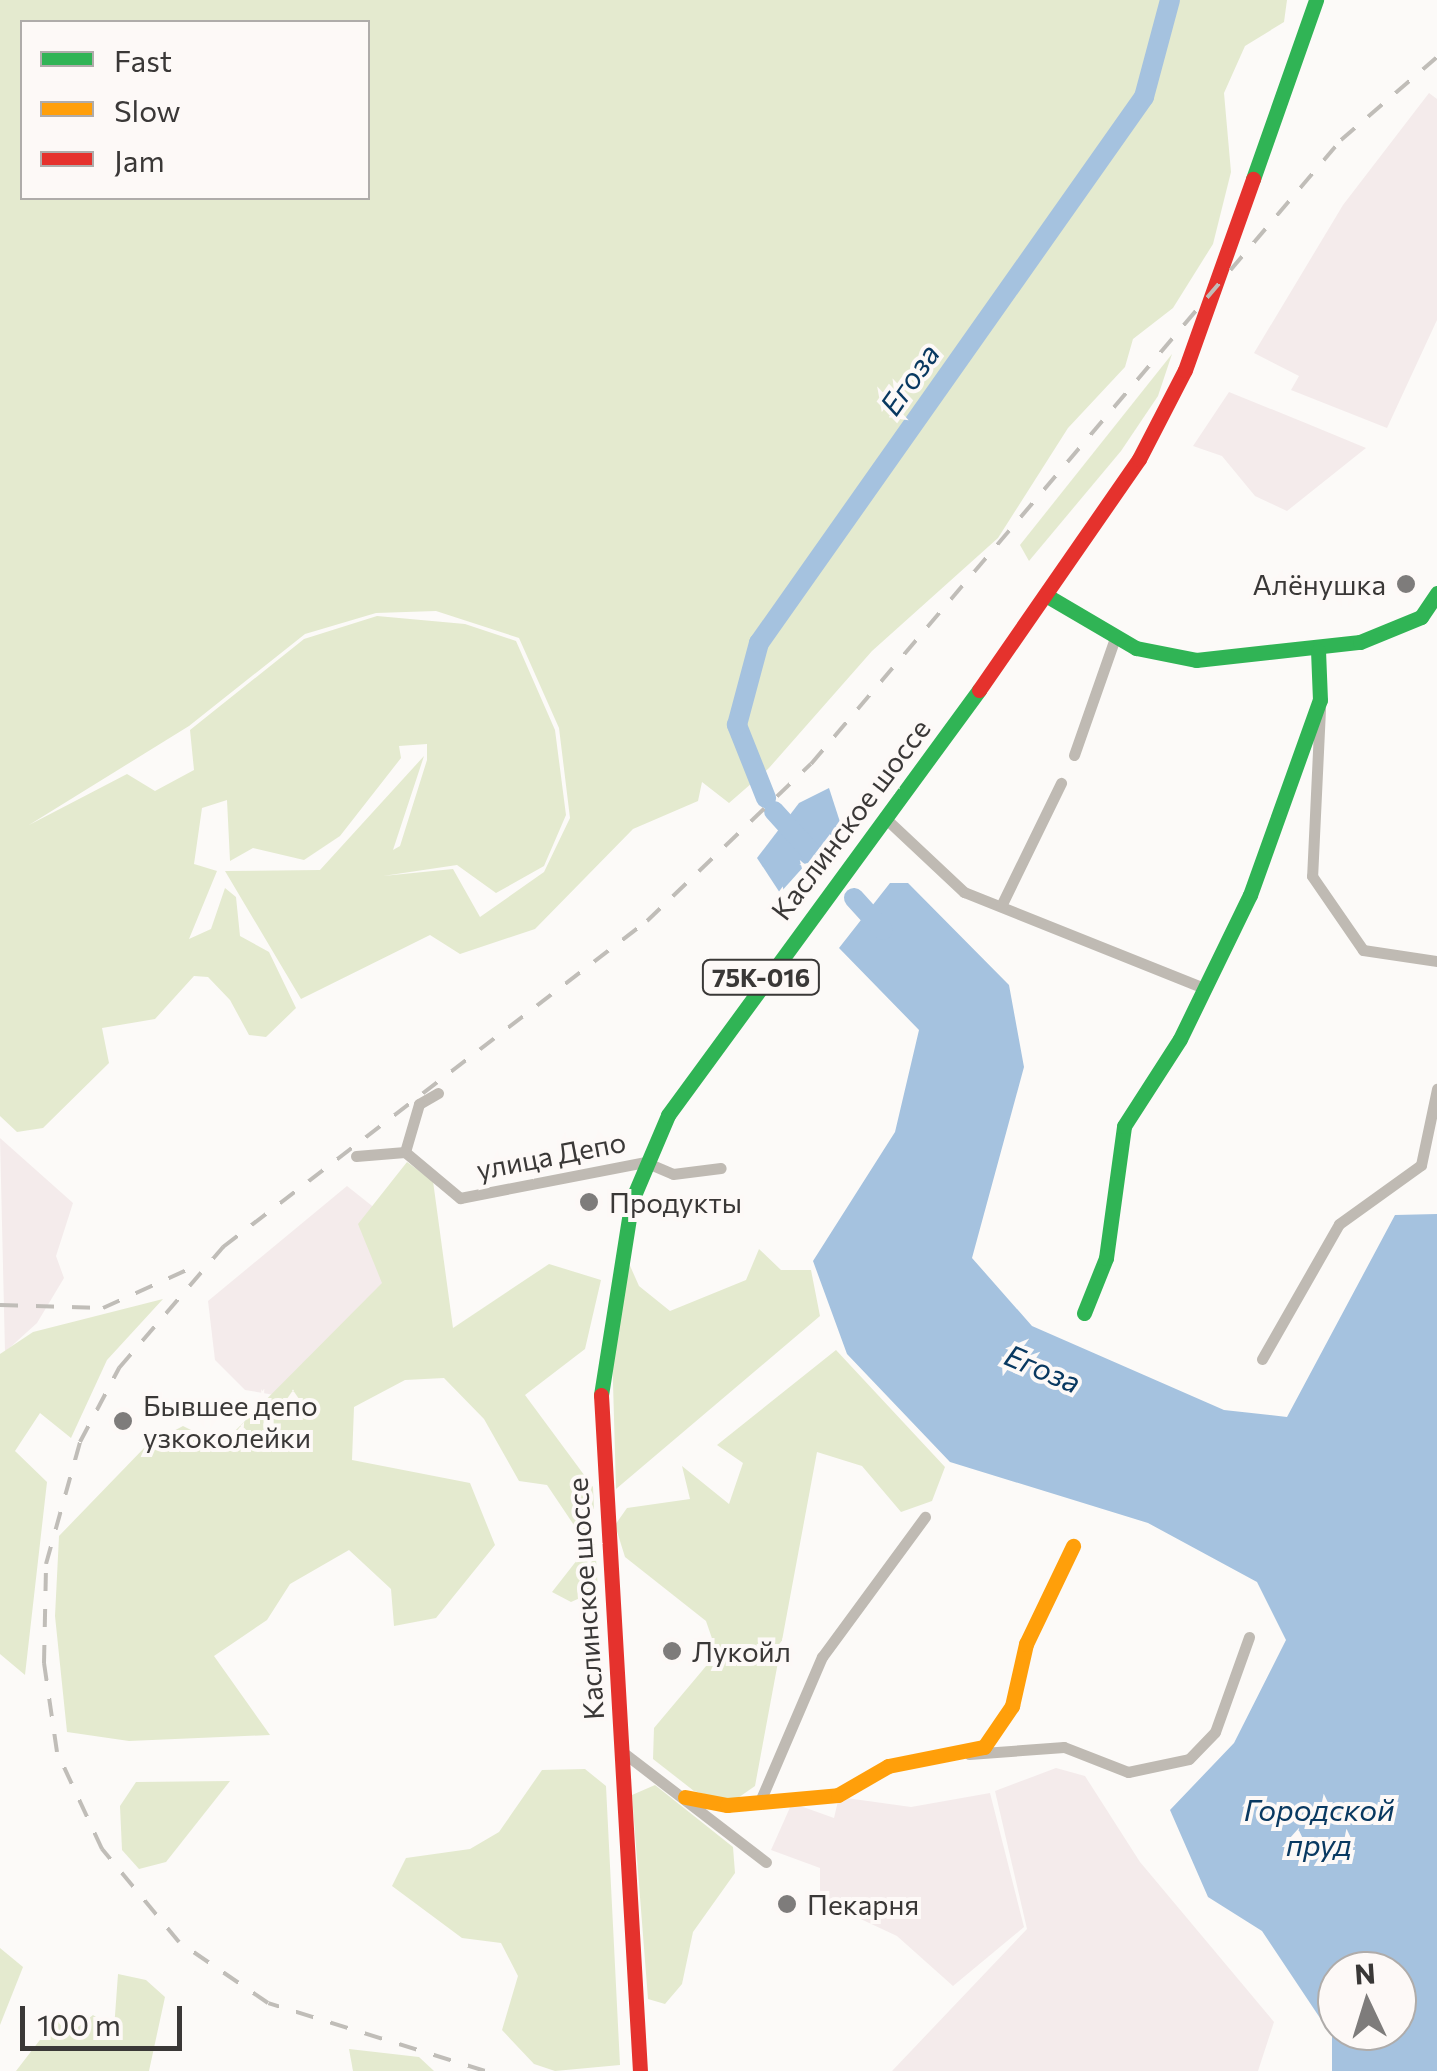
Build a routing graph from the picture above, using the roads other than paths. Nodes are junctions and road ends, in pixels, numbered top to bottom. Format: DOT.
graph roads {
  1 [pos="1316,0"];
  2 [pos="1437,593"];
  3 [pos="1049,597"];
  4 [pos="1115,638"];
  5 [pos="1318,651"];
  6 [pos="1320,700"];
  7 [pos="1074,755"];
  8 [pos="1060,783"];
  9 [pos="884,817"];
  10 [pos="1001,906"];
  11 [pos="1437,961"];
  12 [pos="1202,987"];
  13 [pos="1437,1089"];
  14 [pos="438,1092"];
  15 [pos="405,1152"];
  16 [pos="356,1156"];
  17 [pos="645,1162"];
  18 [pos="721,1168"];
  19 [pos="1084,1313"];
  20 [pos="1262,1358"];
  21 [pos="925,1517"];
  22 [pos="1074,1546"];
  23 [pos="1249,1637"];
  24 [pos="620,1750"];
  25 [pos="965,1754"];
  26 [pos="685,1797"];
  27 [pos="761,1799"];
  28 [pos="766,1862"];
  29 [pos="640,2071"];
  1 -- 3 [label="main road, Каслинское шоссе / 75К-016"];
  2 -- 5 [label="main road"];
  3 -- 4 [label="main road"];
  3 -- 9 [label="main road, Каслинское шоссе / 75К-016"];
  4 -- 5 [label="main road"];
  4 -- 7 [label="street"];
  5 -- 6 [label="main road"];
  6 -- 11 [label="street"];
  6 -- 12 [label="main road"];
  8 -- 10 [label="street"];
  9 -- 10 [label="street"];
  9 -- 17 [label="main road, Каслинское шоссе / 75К-016"];
  10 -- 12 [label="street"];
  12 -- 19 [label="main road"];
  13 -- 20 [label="street"];
  14 -- 15 [label="street"];
  15 -- 16 [label="street"];
  15 -- 17 [label="street, улица Депо"];
  17 -- 18 [label="street, улица Депо"];
  17 -- 24 [label="main road, Каслинское шоссе / 75К-016"];
  21 -- 27 [label="street"];
  22 -- 25 [label="main road"];
  23 -- 25 [label="street"];
  24 -- 26 [label="street"];
  24 -- 29 [label="main road, Каслинское шоссе / 75К-016"];
  25 -- 27 [label="main road"];
  26 -- 27 [label="main road"];
  26 -- 28 [label="street"];
}
